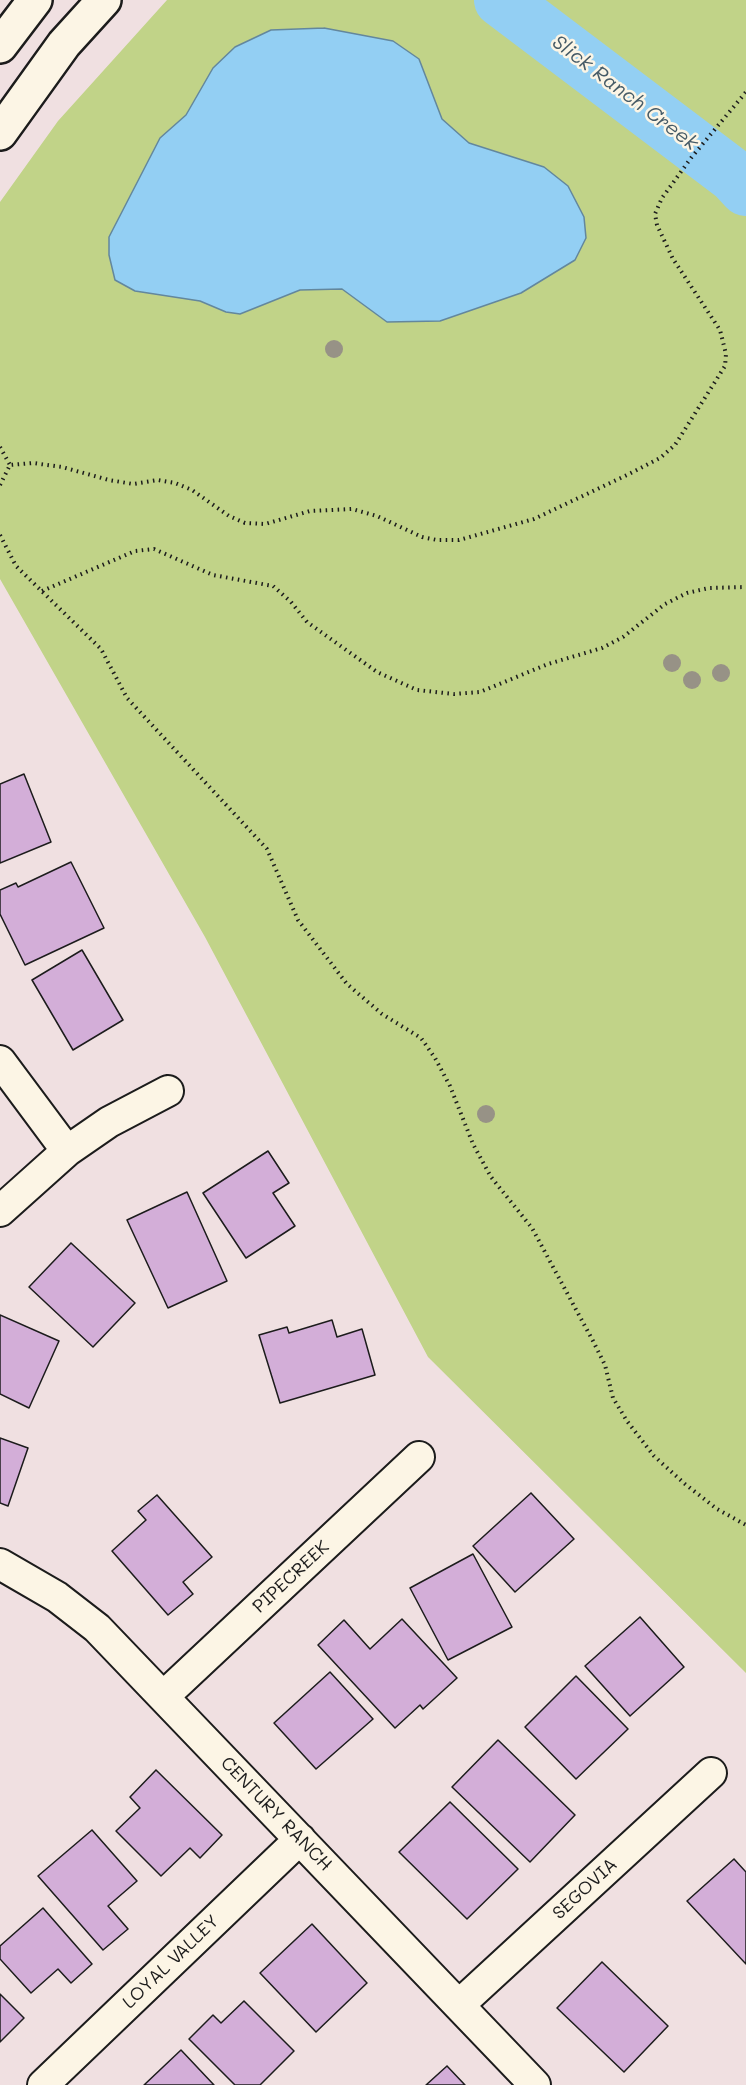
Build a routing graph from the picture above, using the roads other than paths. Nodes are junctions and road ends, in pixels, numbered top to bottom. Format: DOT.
graph roads {
  1 [pos="35,0"];
  2 [pos="104,0"];
  3 [pos="0,46"];
  4 [pos="0,133"];
  5 [pos="0,1060"];
  6 [pos="168,1091"];
  7 [pos="67,1151"];
  8 [pos="0,1211"];
  9 [pos="419,1457"];
  10 [pos="0,1564"];
  11 [pos="164,1696"];
  12 [pos="711,1773"];
  13 [pos="300,1839"];
  14 [pos="459,2005"];
  15 [pos="43,2085"];
  16 [pos="535,2085"];
  1 -- 3 [label="main road"];
  2 -- 4 [label="main road"];
  5 -- 7 [label="street"];
  6 -- 7 [label="street"];
  7 -- 8 [label="street"];
  9 -- 11 [label="street, PIPECREEK"];
  10 -- 11 [label="street, CENTURY RANCH"];
  11 -- 13 [label="street, CENTURY RANCH"];
  12 -- 14 [label="street, SEGOVIA"];
  13 -- 14 [label="street, CENTURY RANCH"];
  13 -- 15 [label="street, LOYAL VALLEY"];
  14 -- 16 [label="street, CENTURY RANCH"];
}
